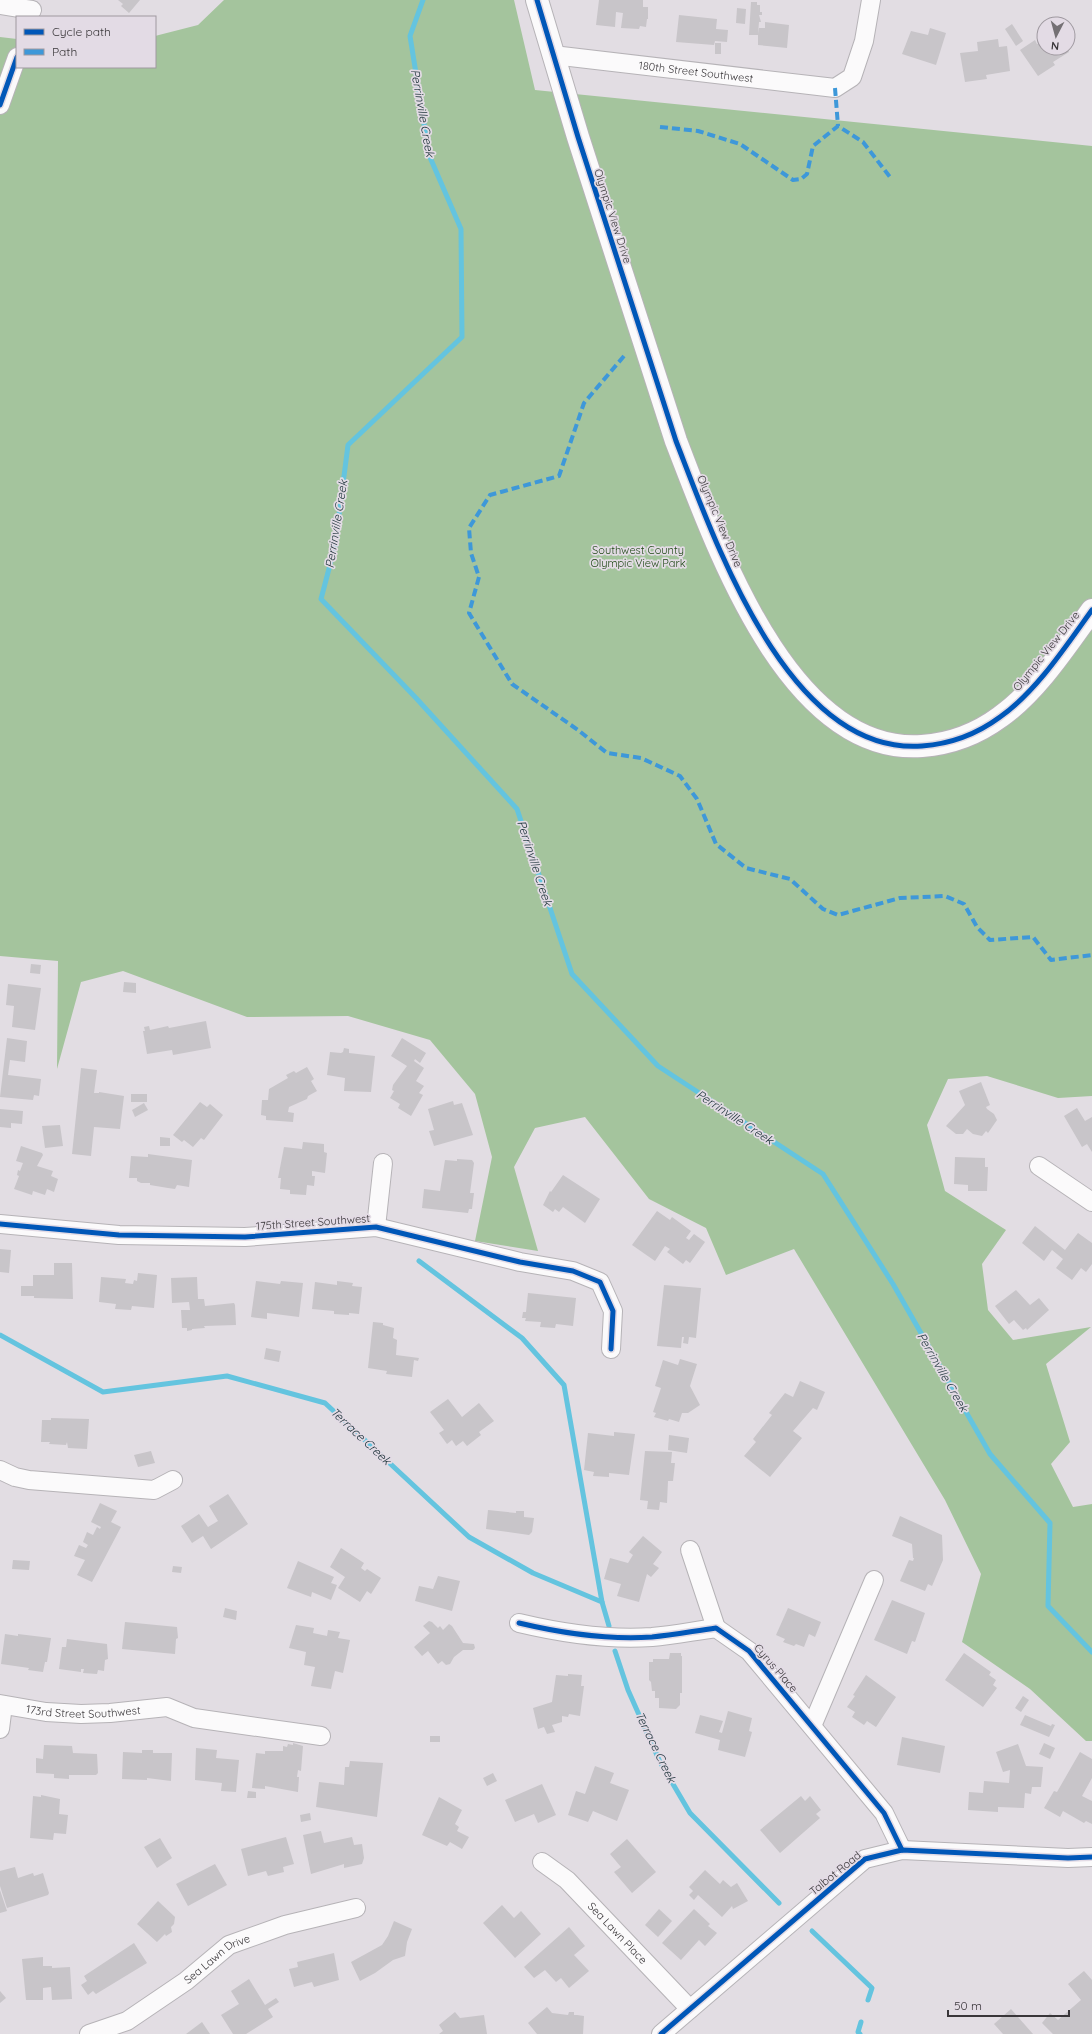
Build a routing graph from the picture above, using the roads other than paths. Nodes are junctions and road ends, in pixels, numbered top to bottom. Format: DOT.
graph roads {
  1 [pos="537,0"];
  2 [pos="871,0"];
  3 [pos="0,5"];
  4 [pos="32,9"];
  5 [pos="553,55"];
  6 [pos="16,59"];
  7 [pos="0,105"];
  8 [pos="1092,610"];
  9 [pos="383,1163"];
  10 [pos="1039,1166"];
  11 [pos="1092,1202"];
  12 [pos="0,1224"];
  13 [pos="376,1227"];
  14 [pos="611,1349"];
  15 [pos="0,1470"];
  16 [pos="172,1480"];
  17 [pos="690,1550"];
  18 [pos="874,1580"];
  19 [pos="519,1623"];
  20 [pos="716,1628"];
  21 [pos="2,1704"];
  22 [pos="812,1726"];
  23 [pos="0,1729"];
  24 [pos="321,1736"];
  25 [pos="902,1850"];
  26 [pos="1092,1857"];
  27 [pos="542,1862"];
  28 [pos="356,1908"];
  29 [pos="690,2009"];
  30 [pos="89,2034"];
  31 [pos="661,2034"];
  1 -- 5 [label="main road, Olympic View Drive"];
  2 -- 5 [label="street, 180th Street Southwest"];
  3 -- 4 [label="street"];
  5 -- 8 [label="main road, Olympic View Drive"];
  6 -- 7 [label="street"];
  9 -- 13 [label="street, 175th Street Southwest"];
  10 -- 11 [label="street"];
  12 -- 13 [label="street, 175th Street Southwest"];
  13 -- 14 [label="street, 175th Street Southwest"];
  15 -- 16 [label="street"];
  17 -- 20 [label="street"];
  18 -- 22 [label="street"];
  19 -- 20 [label="street"];
  20 -- 22 [label="street, Cyrus Place"];
  21 -- 23 [label="street"];
  21 -- 24 [label="street, 173rd Street Southwest"];
  22 -- 25 [label="street, Cyrus Place"];
  25 -- 26 [label="street, Talbot Road"];
  25 -- 29 [label="street, Talbot Road"];
  27 -- 29 [label="street, Sea Lawn Place"];
  28 -- 30 [label="street, Sea Lawn Drive"];
  29 -- 31 [label="street, Talbot Road"];
}
